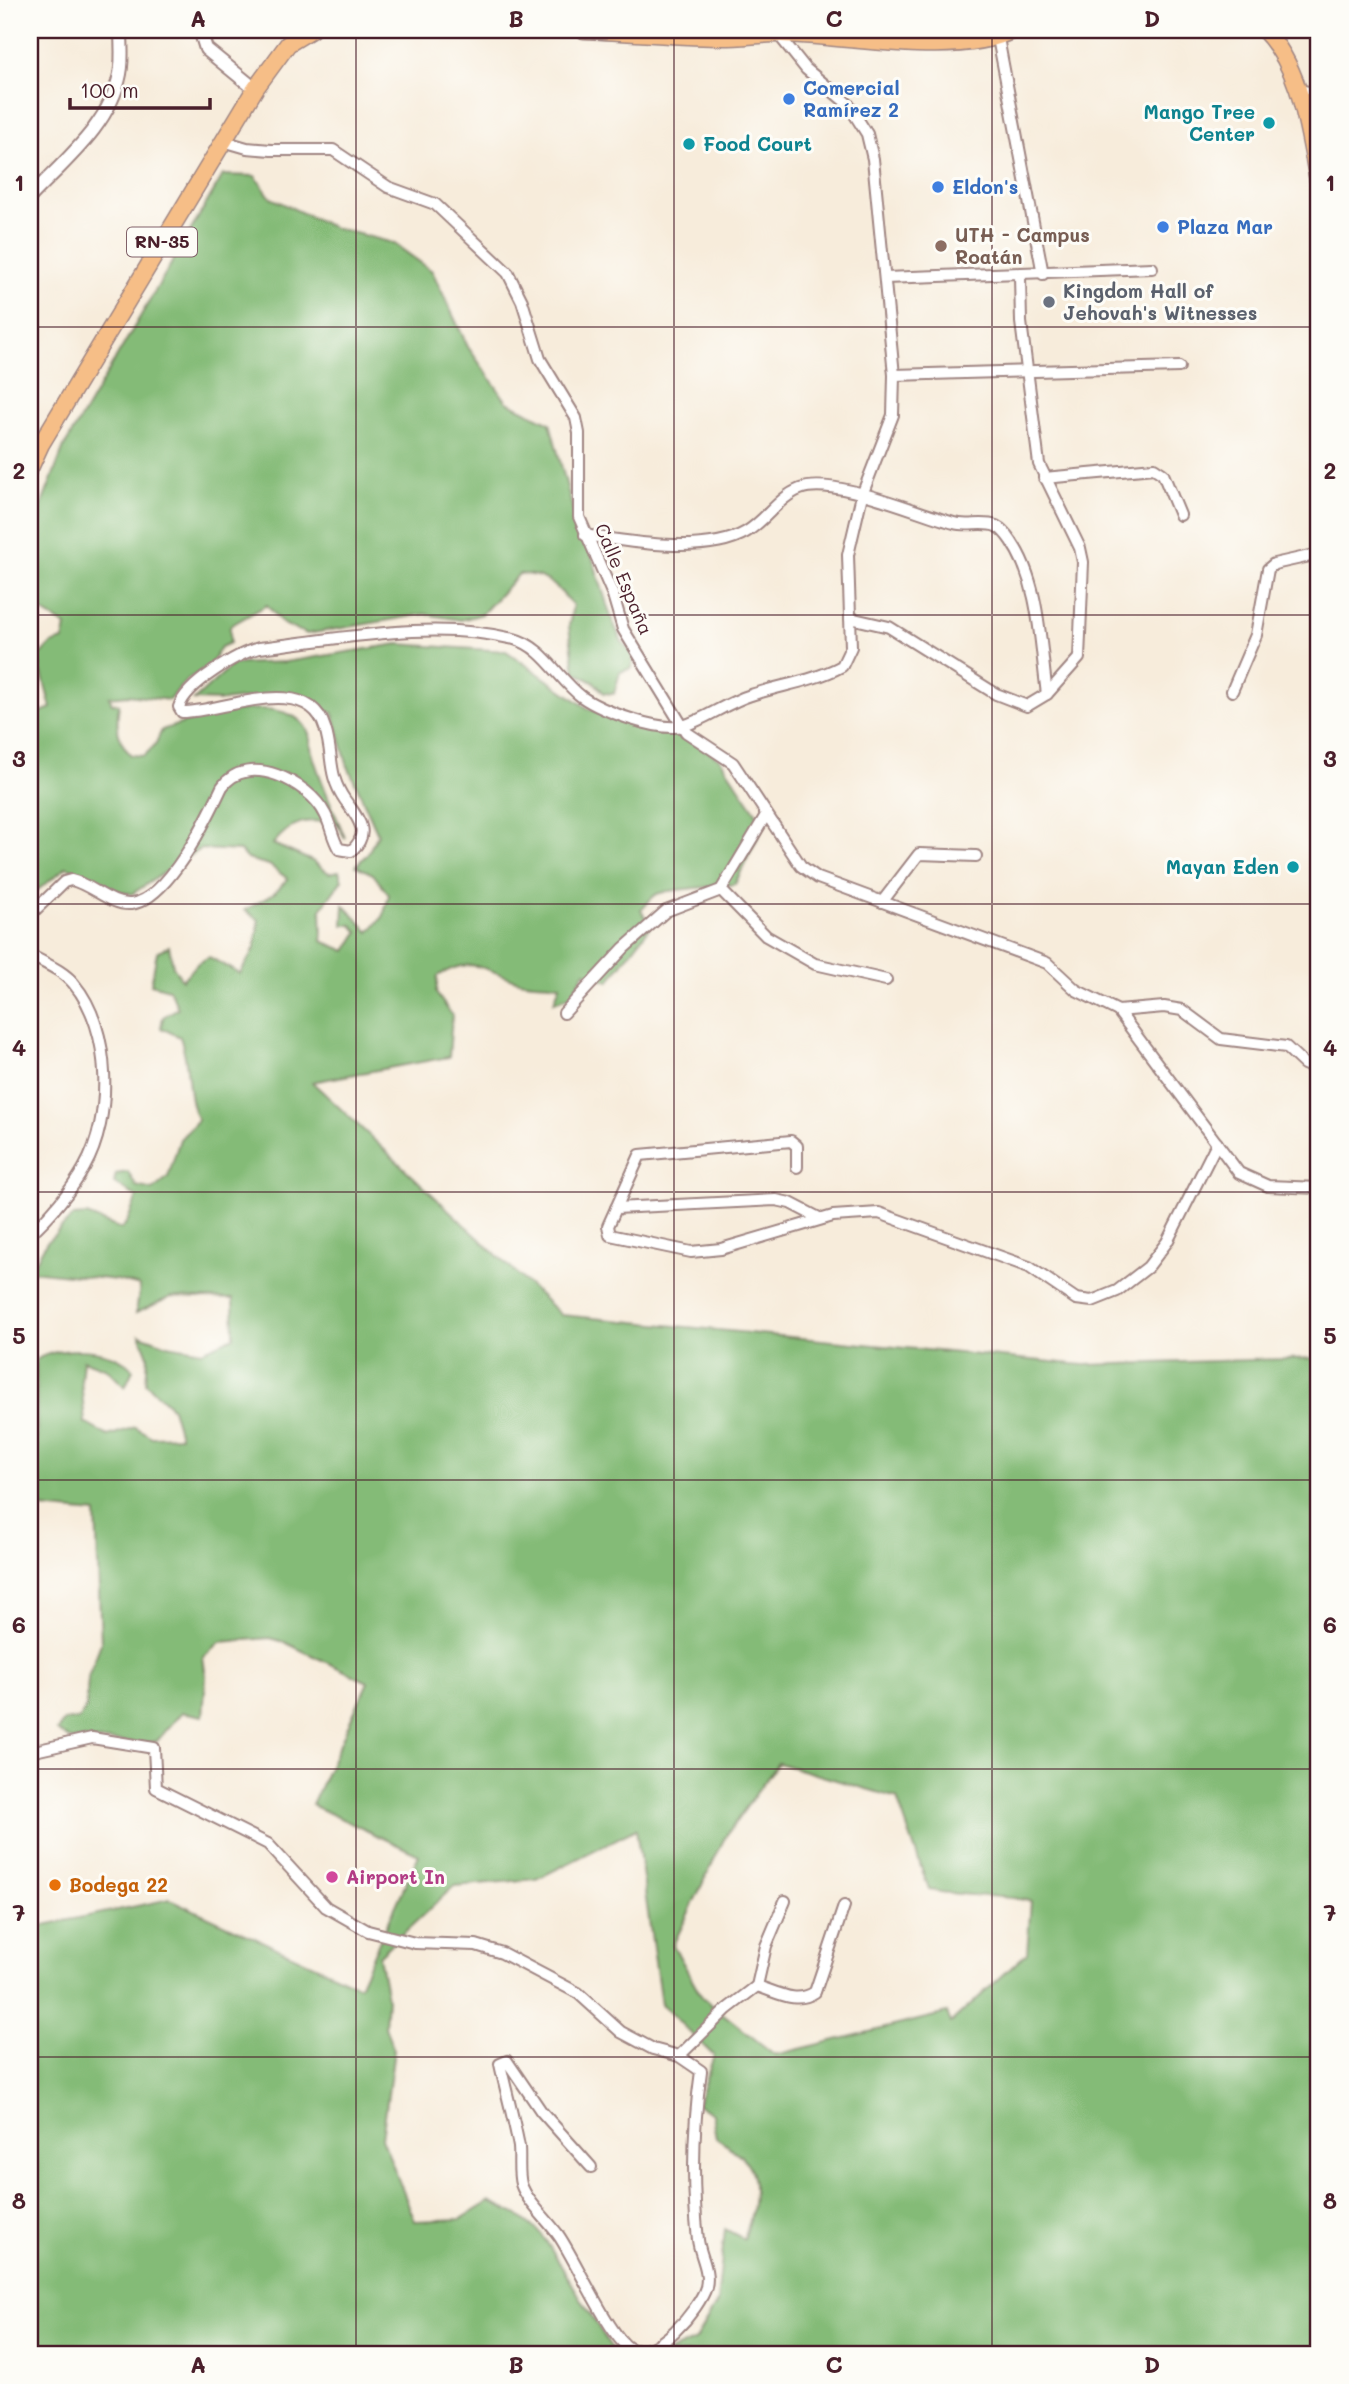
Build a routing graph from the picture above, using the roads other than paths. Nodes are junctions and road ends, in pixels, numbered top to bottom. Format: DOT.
graph roads {
  1 [pos="121,30"];
  2 [pos="200,30"];
  3 [pos="311,30"];
  4 [pos="584,30"];
  5 [pos="1265,30"];
  6 [pos="778,34"];
  7 [pos="1005,34"];
  8 [pos="255,89"];
  9 [pos="1298,90"];
  10 [pos="1319,94"];
  11 [pos="223,141"];
  12 [pos="1319,185"];
  13 [pos="30,197"];
  14 [pos="1152,268"];
  15 [pos="1042,274"];
  16 [pos="1020,275"];
  17 [pos="885,278"];
  18 [pos="1179,367"];
  19 [pos="1029,372"];
  20 [pos="894,375"];
  21 [pos="30,468"];
  22 [pos="1044,478"];
  23 [pos="862,495"];
  24 [pos="1180,515"];
  25 [pos="584,535"];
  26 [pos="1319,554"];
  27 [pos="850,618"];
  28 [pos="1232,691"];
  29 [pos="1047,694"];
  30 [pos="681,726"];
  31 [pos="766,815"];
  32 [pos="976,856"];
  33 [pos="721,890"];
  34 [pos="882,902"];
  35 [pos="30,915"];
  36 [pos="30,955"];
  37 [pos="886,980"];
  38 [pos="1118,1011"];
  39 [pos="564,1013"];
  40 [pos="1319,1070"];
  41 [pos="1217,1143"];
  42 [pos="797,1167"];
  43 [pos="1319,1188"];
  44 [pos="616,1208"];
  45 [pos="819,1219"];
  46 [pos="30,1234"];
  47 [pos="30,1752"];
  48 [pos="785,1901"];
  49 [pos="844,1906"];
  50 [pos="757,1986"];
  51 [pos="678,2056"];
  52 [pos="591,2167"];
  1 -- 13 [label="street"];
  2 -- 8 [label="street"];
  3 -- 8 [label="main road, RN-35"];
  4 -- 6 [label="main road"];
  5 -- 9 [label="main road"];
  6 -- 7 [label="main road"];
  6 -- 17 [label="street"];
  7 -- 15 [label="street"];
  8 -- 11 [label="main road, RN-35"];
  9 -- 10 [label="street"];
  9 -- 12 [label="main road"];
  11 -- 21 [label="main road, RN-35"];
  11 -- 25 [label="street, Calle España"];
  14 -- 15 [label="street"];
  15 -- 16 [label="street"];
  16 -- 17 [label="street"];
  16 -- 19 [label="street"];
  17 -- 20 [label="street"];
  18 -- 19 [label="street"];
  19 -- 20 [label="street"];
  19 -- 22 [label="street"];
  20 -- 23 [label="street"];
  22 -- 24 [label="street"];
  22 -- 29 [label="street"];
  23 -- 25 [label="street"];
  23 -- 27 [label="street"];
  23 -- 29 [label="street"];
  25 -- 30 [label="street, Calle España"];
  26 -- 28 [label="street"];
  27 -- 29 [label="street"];
  27 -- 30 [label="street"];
  30 -- 31 [label="street"];
  30 -- 35 [label="street"];
  31 -- 33 [label="street"];
  31 -- 34 [label="street"];
  32 -- 34 [label="street"];
  33 -- 37 [label="street"];
  33 -- 39 [label="street"];
  34 -- 38 [label="street"];
  36 -- 46 [label="street"];
  38 -- 40 [label="street"];
  38 -- 41 [label="street"];
  41 -- 43 [label="street"];
  41 -- 45 [label="street"];
  42 -- 44 [label="street"];
  44 -- 45 [label="street"];
  44 -- 45 [label="street"];
  47 -- 51 [label="street"];
  48 -- 50 [label="street"];
  49 -- 50 [label="street"];
  50 -- 51 [label="street"];
  51 -- 52 [label="street"];
}
